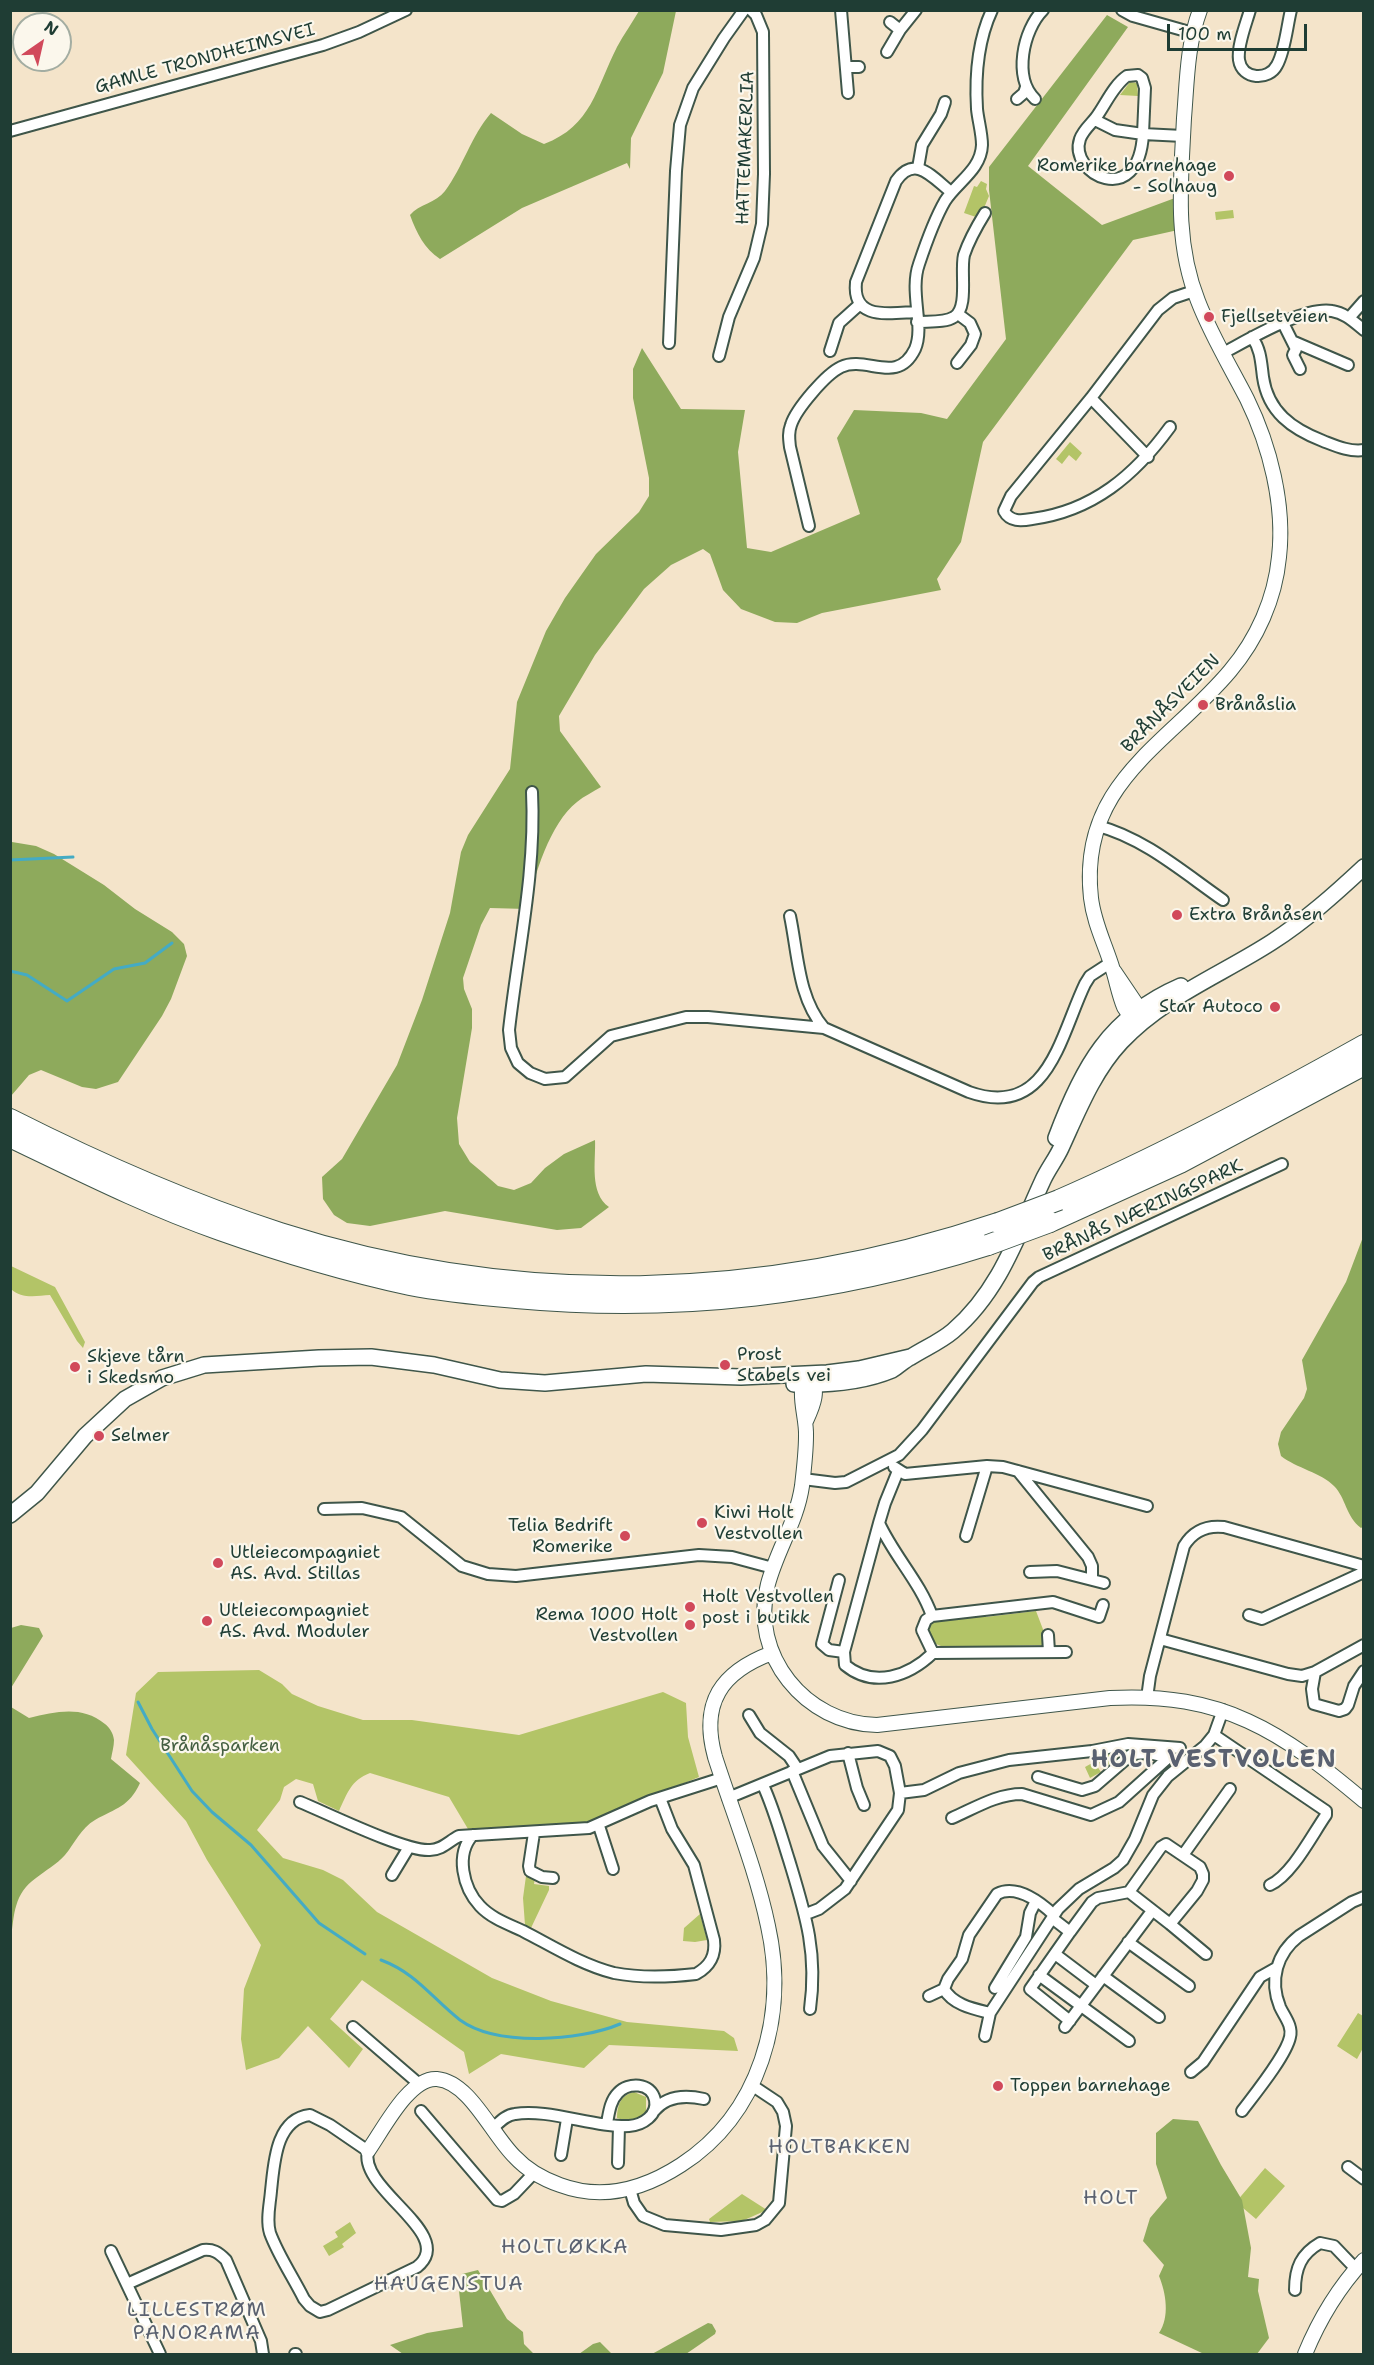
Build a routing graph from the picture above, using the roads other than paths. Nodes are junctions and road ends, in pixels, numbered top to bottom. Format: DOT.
graph roads {
  1 [pos="406,10"];
  2 [pos="744,10"];
  3 [pos="751,10"];
  4 [pos="841,10"];
  5 [pos="916,10"];
  6 [pos="992,10"];
  7 [pos="1043,10"];
  8 [pos="1122,10"];
  9 [pos="1200,10"];
  10 [pos="1250,10"];
  11 [pos="1291,10"];
  12 [pos="890,22"];
  13 [pos="900,30"];
  14 [pos="1193,33"];
  15 [pos="887,52"];
  16 [pos="846,67"];
  17 [pos="859,67"];
  18 [pos="1026,87"];
  19 [pos="848,93"];
  20 [pos="1017,99"];
  21 [pos="1035,99"];
  22 [pos="945,102"];
  23 [pos="1095,120"];
  24 [pos="10,131"];
  25 [pos="1143,134"];
  26 [pos="1183,136"];
  27 [pos="918,168"];
  28 [pos="951,192"];
  29 [pos="984,213"];
  30 [pos="1194,291"];
  31 [pos="1364,301"];
  32 [pos="859,305"];
  33 [pos="958,314"];
  34 [pos="917,317"];
  35 [pos="1349,318"];
  36 [pos="1283,322"];
  37 [pos="1364,330"];
  38 [pos="1252,337"];
  39 [pos="1292,341"];
  40 [pos="669,343"];
  41 [pos="830,351"];
  42 [pos="1222,352"];
  43 [pos="719,356"];
  44 [pos="957,363"];
  45 [pos="1348,366"];
  46 [pos="1300,369"];
  47 [pos="1091,398"];
  48 [pos="1170,427"];
  49 [pos="1364,450"];
  50 [pos="1148,457"];
  51 [pos="809,526"];
  52 [pos="532,792"];
  53 [pos="1098,826"];
  54 [pos="1364,867"];
  55 [pos="1222,900"];
  56 [pos="790,916"];
  57 [pos="1112,967"];
  58 [pos="1137,1016"];
  59 [pos="824,1028"];
  60 [pos="1364,1045"];
  61 [pos="1364,1065"];
  62 [pos="10,1119"];
  63 [pos="10,1137"];
  64 [pos="1282,1164"];
  65 [pos="809,1381"];
  66 [pos="888,1462"];
  67 [pos="987,1466"];
  68 [pos="898,1471"];
  69 [pos="1018,1471"];
  70 [pos="803,1479"];
  71 [pos="1147,1506"];
  72 [pos="324,1509"];
  73 [pos="10,1515"];
  74 [pos="879,1523"];
  75 [pos="966,1536"];
  76 [pos="1364,1567"];
  77 [pos="773,1568"];
  78 [pos="1030,1572"];
  79 [pos="839,1580"];
  80 [pos="1092,1580"];
  81 [pos="1104,1583"];
  82 [pos="1040,1590"];
  83 [pos="1042,1603"];
  84 [pos="1103,1605"];
  85 [pos="1249,1615"];
  86 [pos="932,1616"];
  87 [pos="1048,1635"];
  88 [pos="1160,1639"];
  89 [pos="1364,1646"];
  90 [pos="844,1652"];
  91 [pos="1049,1652"];
  92 [pos="1066,1652"];
  93 [pos="772,1653"];
  94 [pos="933,1653"];
  95 [pos="1364,1671"];
  96 [pos="1315,1672"];
  97 [pos="1147,1698"];
  98 [pos="1223,1710"];
  99 [pos="749,1715"];
  100 [pos="1214,1736"];
  101 [pos="1115,1746"];
  102 [pos="1180,1748"];
  103 [pos="848,1753"];
  104 [pos="1169,1757"];
  105 [pos="1123,1761"];
  106 [pos="1186,1762"];
  107 [pos="794,1770"];
  108 [pos="1038,1777"];
  109 [pos="722,1778"];
  110 [pos="763,1785"];
  111 [pos="1230,1789"];
  112 [pos="900,1793"];
  113 [pos="660,1798"];
  114 [pos="728,1798"];
  115 [pos="1364,1801"];
  116 [pos="300,1802"];
  117 [pos="864,1805"];
  118 [pos="952,1818"];
  119 [pos="599,1826"];
  120 [pos="534,1833"];
  121 [pos="473,1835"];
  122 [pos="409,1847"];
  123 [pos="1183,1855"];
  124 [pos="614,1869"];
  125 [pos="392,1875"];
  126 [pos="553,1878"];
  127 [pos="851,1881"];
  128 [pos="1270,1885"];
  129 [pos="1129,1892"];
  130 [pos="1364,1897"];
  131 [pos="1036,1901"];
  132 [pos="1152,1911"];
  133 [pos="806,1914"];
  134 [pos="1053,1917"];
  135 [pos="1170,1924"];
  136 [pos="1070,1932"];
  137 [pos="1128,1942"];
  138 [pos="1054,1954"];
  139 [pos="1206,1954"];
  140 [pos="1276,1968"];
  141 [pos="1039,1975"];
  142 [pos="1100,1981"];
  143 [pos="1189,1986"];
  144 [pos="995,1988"];
  145 [pos="944,1989"];
  146 [pos="929,1996"];
  147 [pos="1080,2006"];
  148 [pos="810,2009"];
  149 [pos="990,2013"];
  150 [pos="1159,2017"];
  151 [pos="353,2027"];
  152 [pos="985,2036"];
  153 [pos="1129,2041"];
  154 [pos="1191,2072"];
  155 [pos="418,2083"];
  156 [pos="753,2086"];
  157 [pos="704,2099"];
  158 [pos="421,2111"];
  159 [pos="654,2111"];
  160 [pos="1242,2111"];
  161 [pos="567,2119"];
  162 [pos="607,2123"];
  163 [pos="619,2126"];
  164 [pos="492,2129"];
  165 [pos="368,2151"];
  166 [pos="561,2155"];
  167 [pos="618,2163"];
  168 [pos="1348,2167"];
  169 [pos="534,2172"];
  170 [pos="1364,2179"];
  171 [pos="630,2189"];
  172 [pos="111,2251"];
  173 [pos="1360,2265"];
  174 [pos="127,2284"];
  175 [pos="1295,2290"];
  176 [pos="160,2355"];
  177 [pos="263,2355"];
  178 [pos="1305,2355"];
  1 -- 24 [label="street, GAMLE TRONDHEIMSVEI"];
  2 -- 40 [label="street"];
  3 -- 43 [label="street, HATTEMAKERLIA"];
  4 -- 16 [label="street"];
  5 -- 13 [label="street"];
  6 -- 28 [label="street"];
  7 -- 18 [label="street"];
  8 -- 14 [label="street"];
  9 -- 14 [label="street, BRÅNÅSVEIEN"];
  10 -- 11 [label="street"];
  12 -- 13 [label="street"];
  13 -- 15 [label="street"];
  14 -- 26 [label="street, BRÅNÅSVEIEN"];
  16 -- 17 [label="street"];
  16 -- 19 [label="street"];
  18 -- 20 [label="street"];
  18 -- 21 [label="street"];
  22 -- 27 [label="street"];
  23 -- 25 [label="street"];
  23 -- 25 [label="street"];
  23 -- 25 [label="street"];
  25 -- 26 [label="street"];
  26 -- 30 [label="street, BRÅNÅSVEIEN"];
  27 -- 28 [label="street"];
  27 -- 32 [label="street"];
  28 -- 34 [label="street"];
  29 -- 33 [label="street"];
  30 -- 42 [label="street, BRÅNÅSVEIEN"];
  30 -- 47 [label="street"];
  31 -- 35 [label="street"];
  32 -- 34 [label="street"];
  32 -- 41 [label="street"];
  33 -- 34 [label="street"];
  33 -- 44 [label="street"];
  34 -- 51 [label="street"];
  35 -- 36 [label="street"];
  35 -- 37 [label="street"];
  36 -- 38 [label="street"];
  36 -- 39 [label="street"];
  38 -- 42 [label="street"];
  38 -- 49 [label="street"];
  39 -- 45 [label="street"];
  39 -- 46 [label="street"];
  42 -- 53 [label="street, BRÅNÅSVEIEN"];
  47 -- 50 [label="street"];
  47 -- 50 [label="street"];
  48 -- 50 [label="street"];
  52 -- 59 [label="street"];
  53 -- 55 [label="street"];
  53 -- 57 [label="street, BRÅNÅSVEIEN"];
  54 -- 58 [label="main road"];
  56 -- 59 [label="street"];
  57 -- 58 [label="street, BRÅNÅSVEIEN"];
  57 -- 59 [label="street"];
  58 -- 65 [label="main road"];
  60 -- 62 [label="highway, bridge"];
  61 -- 63 [label="highway, bridge"];
  64 -- 66 [label="street, BRÅNÅS NÆRINGSPARK"];
  65 -- 70 [label="street"];
  65 -- 73 [label="main road"];
  66 -- 68 [label="street"];
  66 -- 70 [label="street"];
  67 -- 68 [label="street"];
  67 -- 69 [label="street"];
  67 -- 75 [label="street"];
  68 -- 74 [label="street"];
  69 -- 71 [label="street"];
  69 -- 80 [label="street"];
  70 -- 77 [label="street"];
  72 -- 77 [label="street"];
  74 -- 86 [label="street"];
  74 -- 90 [label="street"];
  76 -- 85 [label="street"];
  76 -- 88 [label="street"];
  77 -- 93 [label="street"];
  78 -- 80 [label="street"];
  79 -- 90 [label="street"];
  80 -- 81 [label="street"];
  82 -- 83 [label="street"];
  83 -- 84 [label="street"];
  83 -- 86 [label="street"];
  86 -- 94 [label="street"];
  87 -- 91 [label="street"];
  88 -- 96 [label="street"];
  88 -- 97 [label="street"];
  89 -- 96 [label="street"];
  90 -- 94 [label="street"];
  91 -- 92 [label="street"];
  91 -- 94 [label="street"];
  93 -- 97 [label="street"];
  93 -- 109 [label="street"];
  95 -- 96 [label="street"];
  97 -- 98 [label="street"];
  98 -- 100 [label="street"];
  98 -- 115 [label="street"];
  99 -- 107 [label="street"];
  100 -- 106 [label="street"];
  100 -- 128 [label="street"];
  101 -- 102 [label="street"];
  101 -- 105 [label="street"];
  101 -- 112 [label="street"];
  103 -- 107 [label="street"];
  103 -- 112 [label="street"];
  103 -- 117 [label="street"];
  104 -- 105 [label="street"];
  104 -- 106 [label="street"];
  104 -- 118 [label="street"];
  105 -- 108 [label="street"];
  106 -- 134 [label="street"];
  107 -- 110 [label="street"];
  107 -- 127 [label="street"];
  109 -- 113 [label="street"];
  109 -- 114 [label="street"];
  110 -- 114 [label="street"];
  110 -- 133 [label="street"];
  111 -- 123 [label="street"];
  112 -- 127 [label="street"];
  113 -- 119 [label="street"];
  113 -- 121 [label="street"];
  114 -- 156 [label="street"];
  116 -- 122 [label="street"];
  119 -- 120 [label="street"];
  119 -- 124 [label="street"];
  120 -- 121 [label="street"];
  120 -- 126 [label="street"];
  121 -- 122 [label="street"];
  122 -- 125 [label="street"];
  123 -- 129 [label="street"];
  123 -- 135 [label="street"];
  127 -- 133 [label="street"];
  129 -- 132 [label="street"];
  129 -- 136 [label="street"];
  130 -- 140 [label="street"];
  131 -- 134 [label="street"];
  131 -- 144 [label="street"];
  131 -- 145 [label="street"];
  132 -- 135 [label="street"];
  132 -- 137 [label="street"];
  133 -- 148 [label="street"];
  134 -- 136 [label="street"];
  134 -- 149 [label="street"];
  135 -- 139 [label="street"];
  136 -- 138 [label="street"];
  137 -- 142 [label="street"];
  137 -- 143 [label="street"];
  138 -- 141 [label="street"];
  138 -- 142 [label="street"];
  140 -- 154 [label="street"];
  140 -- 160 [label="street"];
  141 -- 147 [label="street"];
  141 -- 147 [label="street"];
  142 -- 147 [label="street"];
  142 -- 150 [label="street"];
  145 -- 146 [label="street"];
  145 -- 149 [label="street"];
  147 -- 153 [label="street"];
  149 -- 152 [label="street"];
  151 -- 155 [label="street"];
  155 -- 164 [label="street"];
  155 -- 165 [label="street"];
  156 -- 171 [label="street"];
  156 -- 171 [label="street"];
  157 -- 159 [label="street"];
  158 -- 169 [label="street"];
  159 -- 162 [label="street"];
  159 -- 163 [label="street"];
  161 -- 162 [label="street"];
  161 -- 164 [label="street"];
  161 -- 166 [label="street"];
  162 -- 163 [label="street"];
  163 -- 167 [label="street"];
  164 -- 169 [label="street"];
  165 -- 165 [label="street"];
  168 -- 170 [label="street"];
  169 -- 171 [label="street"];
  172 -- 174 [label="street"];
  173 -- 175 [label="street"];
  173 -- 178 [label="street"];
  174 -- 176 [label="street"];
  174 -- 177 [label="street"];
}
